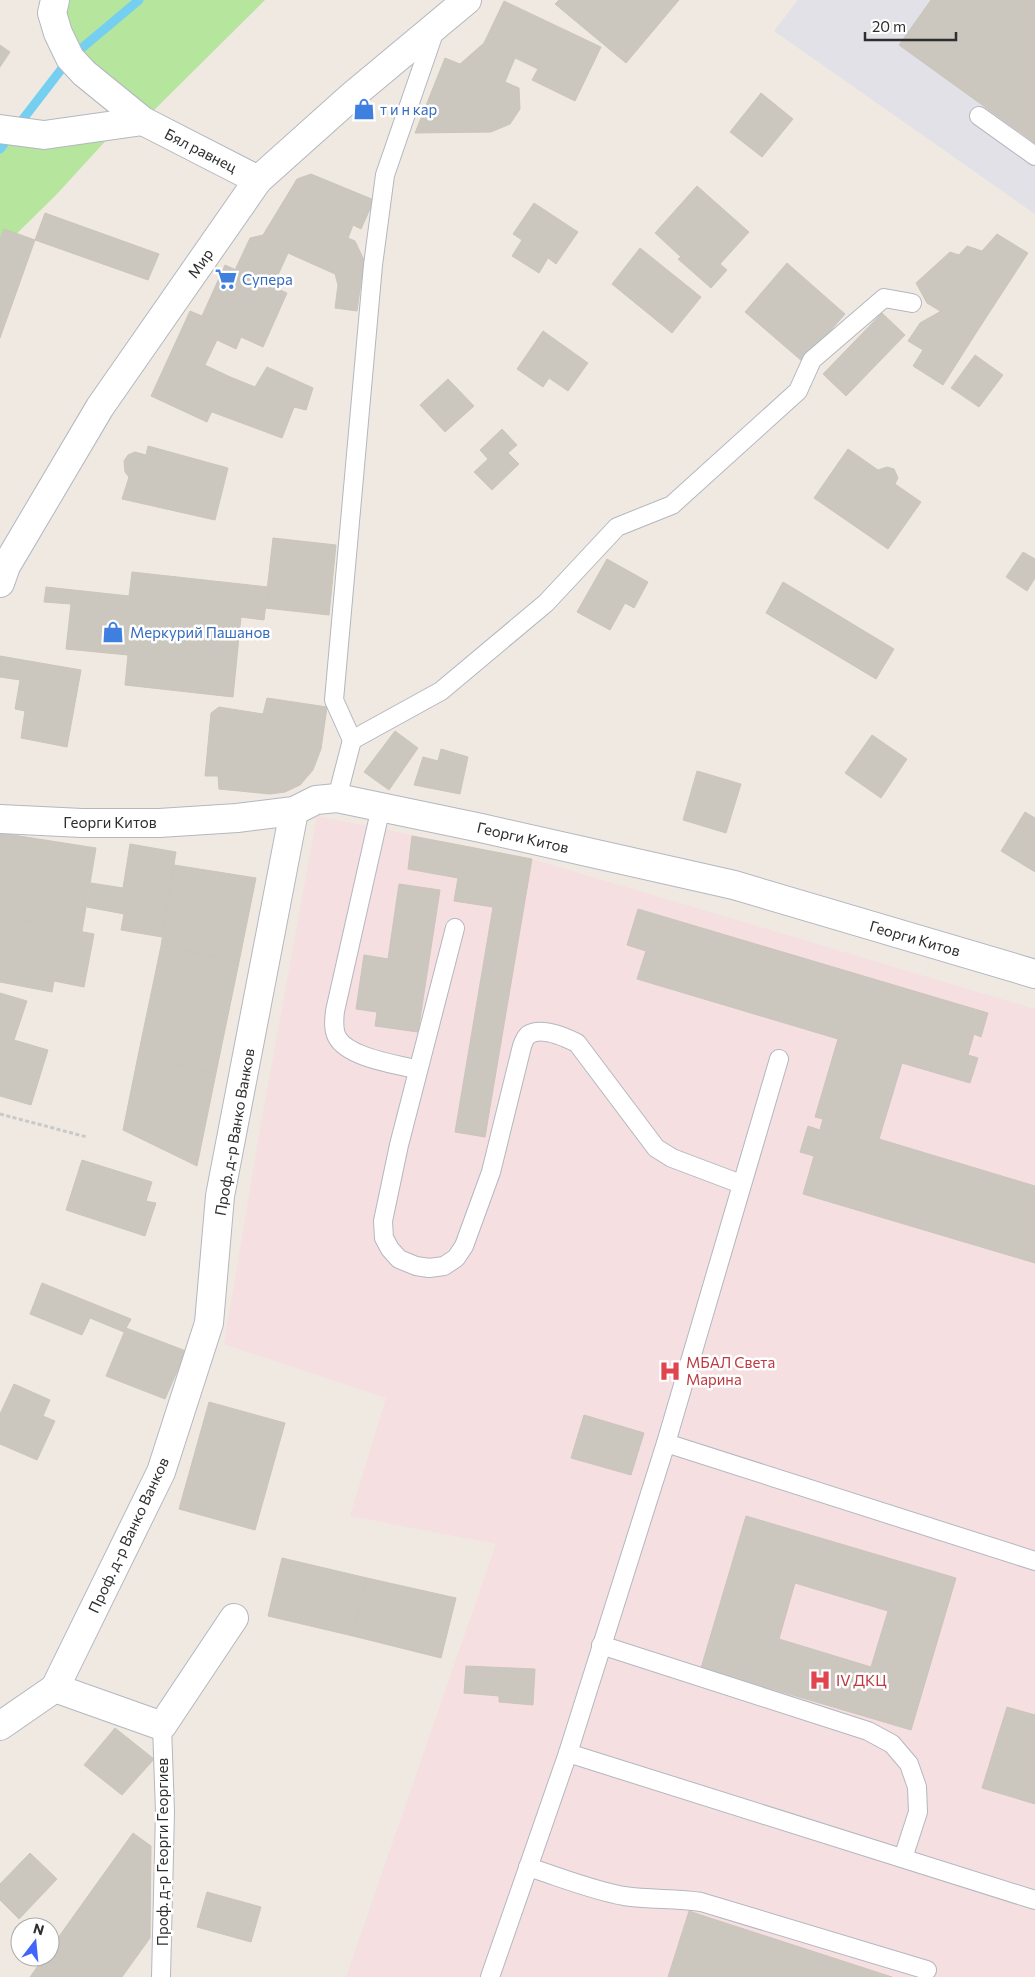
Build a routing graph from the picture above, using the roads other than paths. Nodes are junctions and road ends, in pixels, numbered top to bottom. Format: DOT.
graph roads {
  1 [pos="55,0"];
  2 [pos="467,0"];
  3 [pos="437,26"];
  4 [pos="979,116"];
  5 [pos="143,121"];
  6 [pos="0,129"];
  7 [pos="1035,156"];
  8 [pos="258,180"];
  9 [pos="912,303"];
  10 [pos="0,583"];
  11 [pos="352,740"];
  12 [pos="337,798"];
  13 [pos="381,807"];
  14 [pos="294,812"];
  15 [pos="0,818"];
  16 [pos="455,928"];
  17 [pos="1035,974"];
  18 [pos="778,1059"];
  19 [pos="418,1070"];
  20 [pos="741,1184"];
  21 [pos="666,1443"];
  22 [pos="1035,1561"];
  23 [pos="234,1618"];
  24 [pos="601,1646"];
  25 [pos="55,1688"];
  26 [pos="0,1726"];
  27 [pos="162,1726"];
  28 [pos="568,1753"];
  29 [pos="903,1858"];
  30 [pos="528,1867"];
  31 [pos="1035,1900"];
  32 [pos="927,1970"];
  33 [pos="161,1977"];
  34 [pos="490,1977"];
  1 -- 5 [label="street, Бял равнец"];
  2 -- 3 [label="street, Мир"];
  3 -- 8 [label="street, Мир"];
  3 -- 11 [label="lane"];
  4 -- 7 [label="lane"];
  5 -- 6 [label="street"];
  5 -- 8 [label="street, Бял равнец"];
  8 -- 10 [label="street, Мир"];
  9 -- 11 [label="lane"];
  11 -- 12 [label="lane"];
  12 -- 13 [label="street, Георги Китов"];
  12 -- 14 [label="street, Георги Китов"];
  13 -- 17 [label="street, Георги Китов"];
  13 -- 19 [label="lane"];
  14 -- 15 [label="street, Георги Китов"];
  14 -- 25 [label="street, Проф. д-р Ванко Ванков"];
  16 -- 19 [label="lane"];
  18 -- 20 [label="lane"];
  19 -- 20 [label="lane"];
  20 -- 21 [label="lane"];
  21 -- 22 [label="lane"];
  21 -- 24 [label="lane"];
  23 -- 27 [label="street"];
  24 -- 28 [label="lane"];
  24 -- 29 [label="lane"];
  25 -- 26 [label="street, Проф. д-р Ванко Ванков"];
  25 -- 27 [label="street"];
  27 -- 33 [label="lane, Проф. д-р Георги Георгиев"];
  28 -- 29 [label="lane"];
  28 -- 30 [label="lane"];
  29 -- 31 [label="lane"];
  30 -- 32 [label="lane"];
  30 -- 34 [label="lane"];
}
